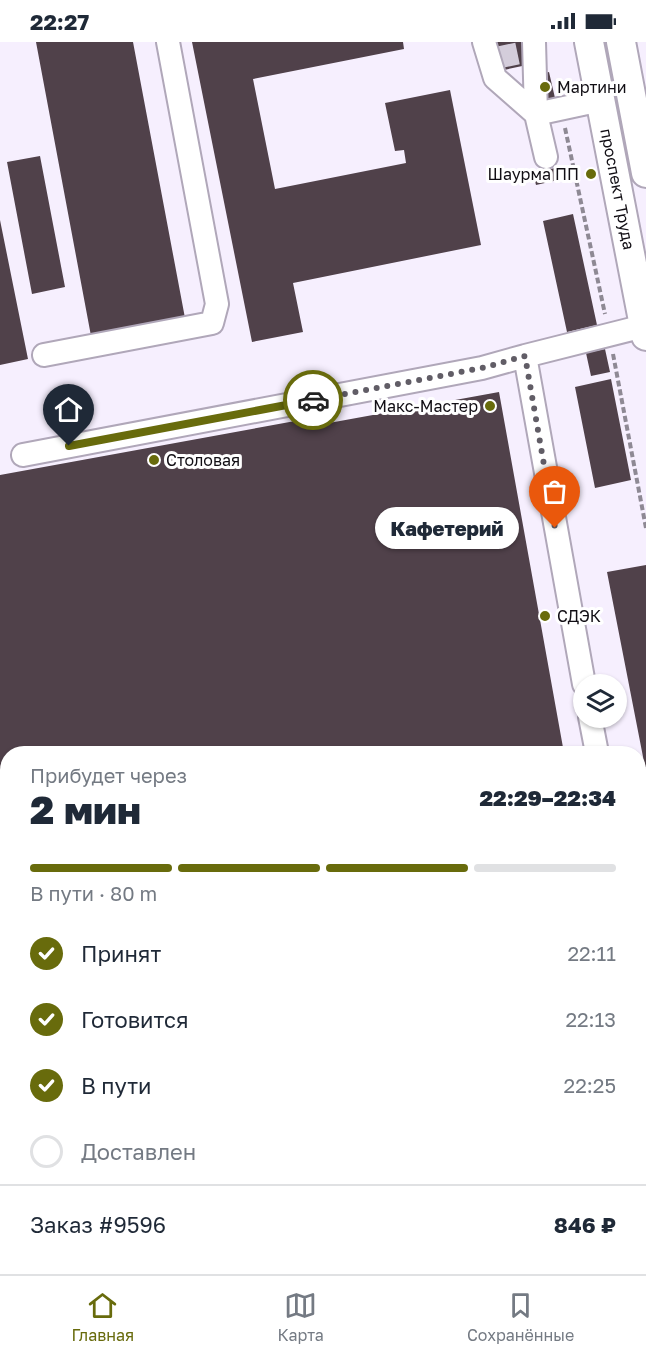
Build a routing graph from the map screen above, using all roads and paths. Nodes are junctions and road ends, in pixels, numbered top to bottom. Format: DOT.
graph roads {
  1 [pos="168,42"];
  2 [pos="589,42"];
  3 [pos="621,42"];
  4 [pos="531,48"];
  5 [pos="489,49"];
  6 [pos="601,100"];
  7 [pos="561,108"];
  8 [pos="536,114"];
  9 [pos="546,157"];
  10 [pos="646,173"];
  11 [pos="645,331"];
  12 [pos="609,334"];
  13 [pos="44,356"];
  14 [pos="525,356"];
  15 [pos="23,455"];
  16 [pos="646,528"];
  17 [pos="582,674"];
  18 [pos="592,728"];
  19 [pos="596,746"];
  1 -- 13 [label="lane"];
  2 -- 6 [label="main road, проспект Труда"];
  3 -- 10 [label="main road, проспект Труда"];
  4 -- 8 [label="lane"];
  5 -- 8 [label="lane"];
  6 -- 7 [label="lane"];
  6 -- 11 [label="main road, проспект Труда"];
  7 -- 8 [label="lane"];
  7 -- 12 [label="path"];
  8 -- 9 [label="lane"];
  11 -- 12 [label="lane"];
  12 -- 14 [label="lane"];
  12 -- 16 [label="path"];
  14 -- 15 [label="lane"];
  14 -- 17 [label="lane"];
  18 -- 19 [label="lane"];
}
